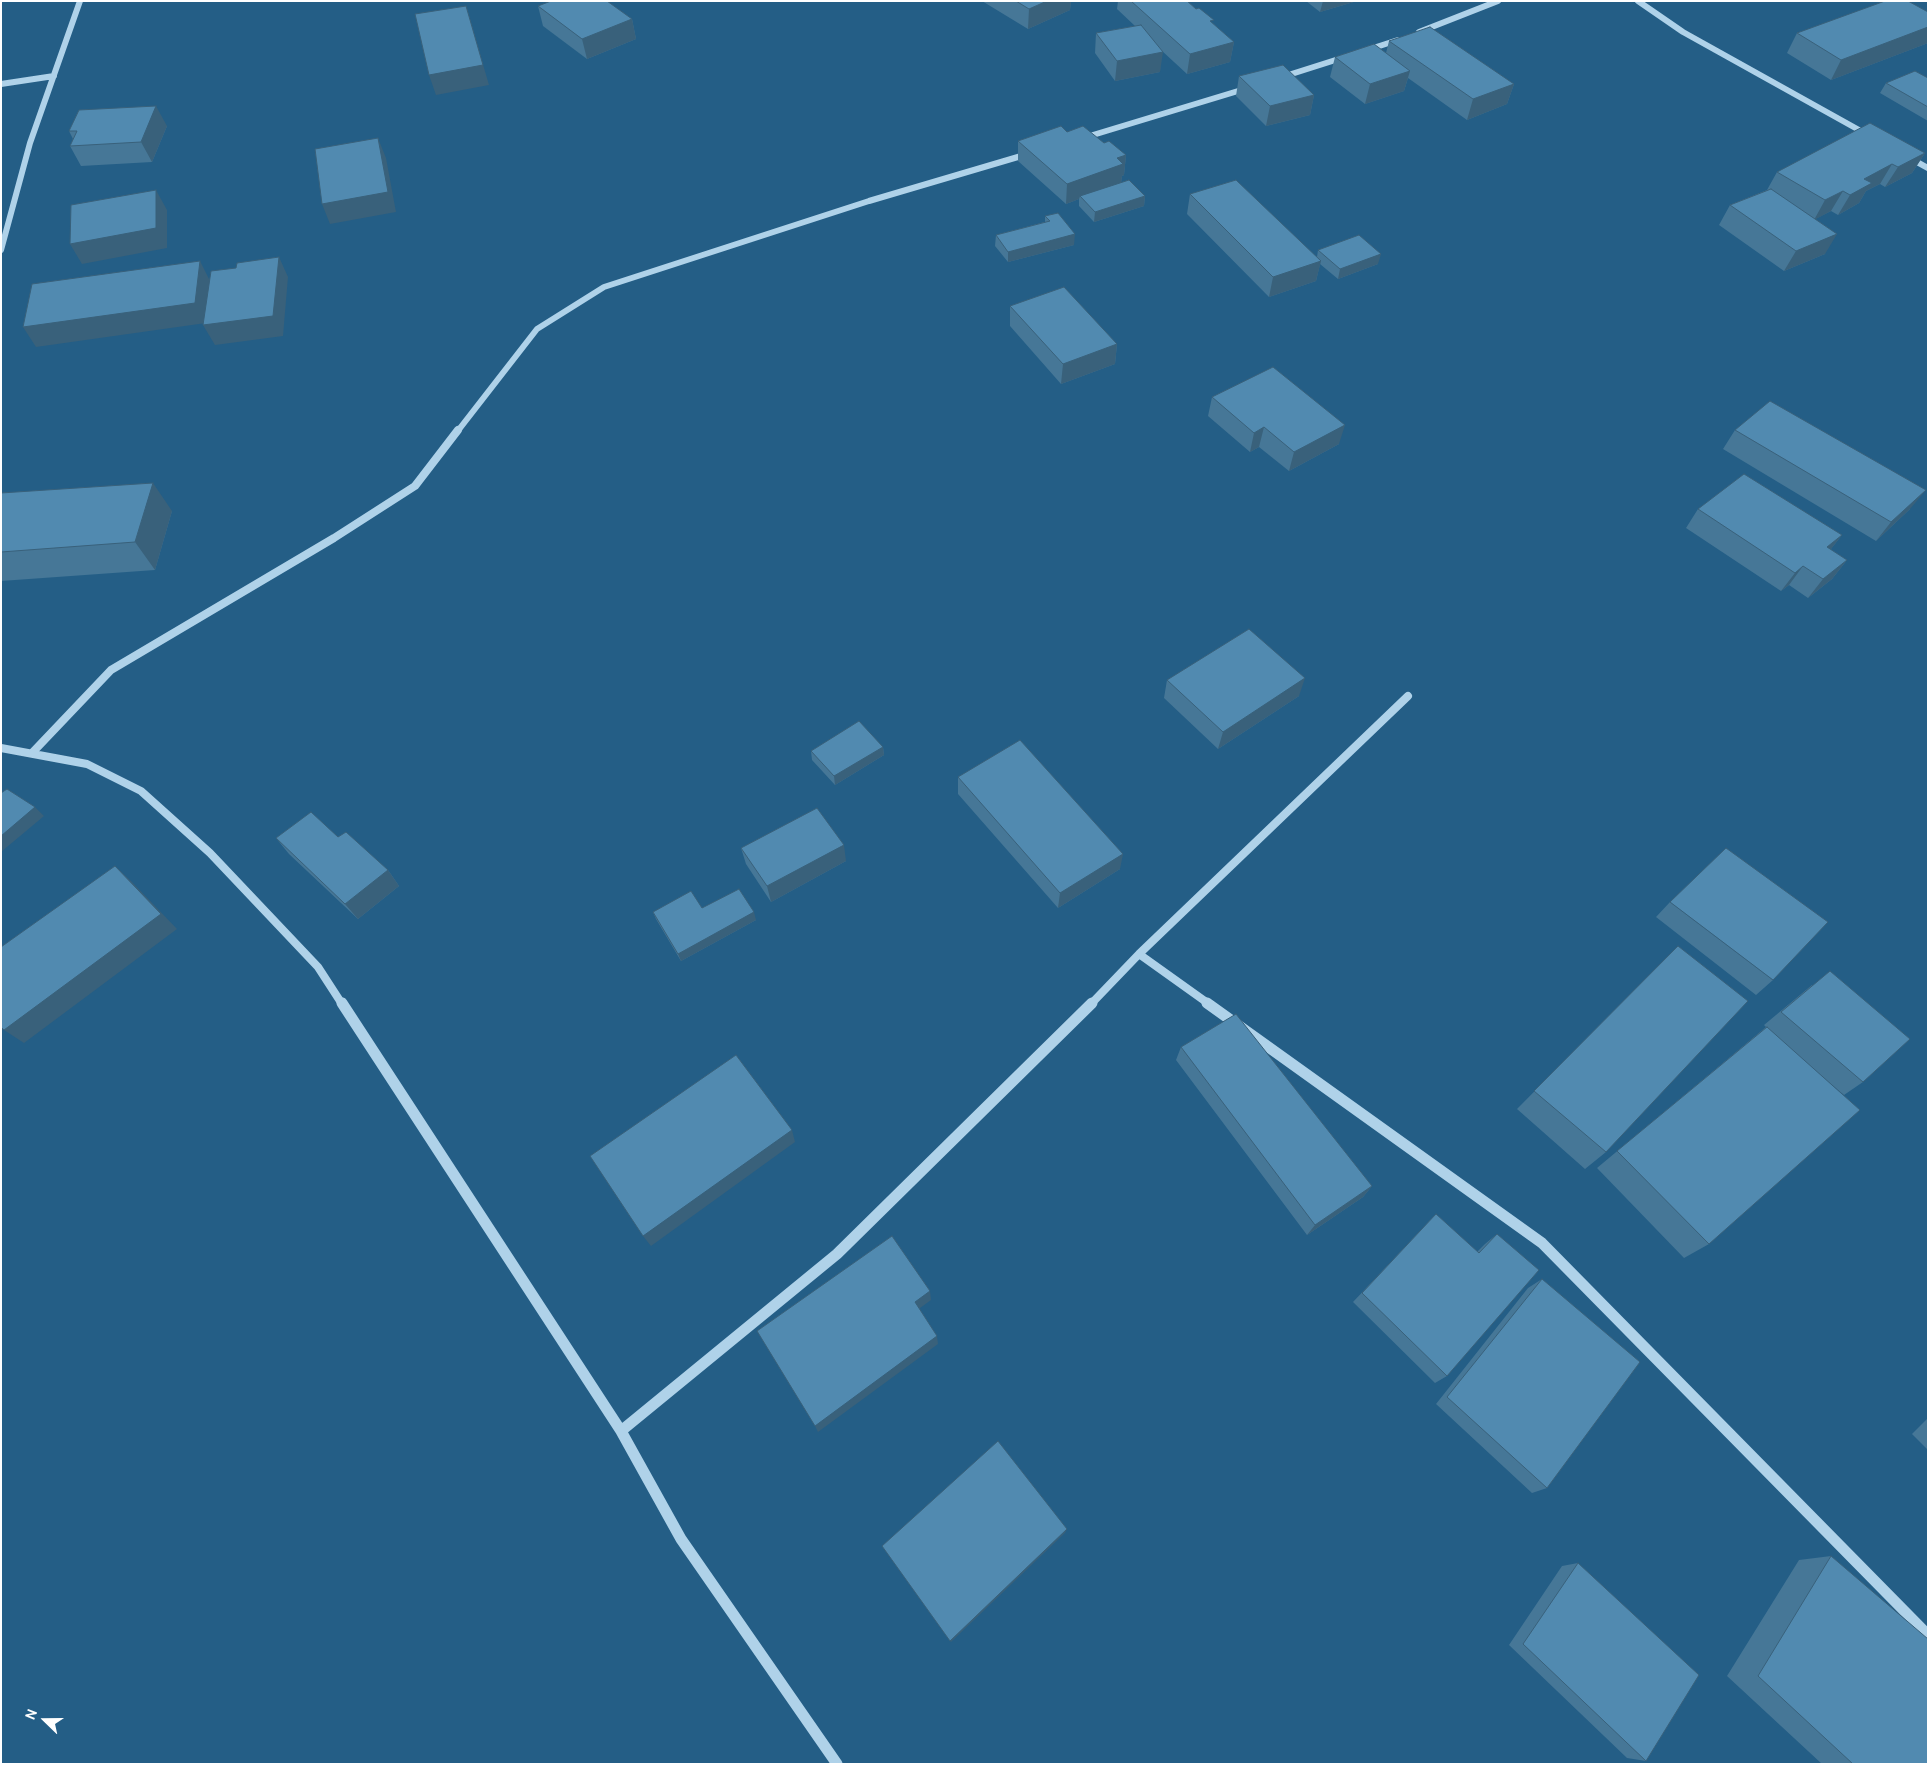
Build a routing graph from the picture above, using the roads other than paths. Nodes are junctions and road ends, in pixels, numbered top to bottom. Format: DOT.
graph roads {
  1 [pos="80,1"];
  2 [pos="1498,1"];
  3 [pos="1638,1"];
  4 [pos="1362,51"];
  5 [pos="1353,54"];
  6 [pos="54,76"];
  7 [pos="1271,80"];
  8 [pos="1,84"];
  9 [pos="1253,86"];
  10 [pos="1875,138"];
  11 [pos="1076,140"];
  12 [pos="1038,151"];
  13 [pos="1902,153"];
  14 [pos="1928,168"];
  15 [pos="1,250"];
  16 [pos="1408,696"];
  17 [pos="1,748"];
  18 [pos="32,753"];
  19 [pos="1139,954"];
  20 [pos="621,1431"];
  21 [pos="1928,1635"];
  22 [pos="837,1764"];
  1 -- 6 [label="street"];
  2 -- 4 [label="street"];
  3 -- 10 [label="street"];
  5 -- 7 [label="street"];
  6 -- 8 [label="street"];
  6 -- 15 [label="street"];
  9 -- 11 [label="street"];
  12 -- 18 [label="street"];
  13 -- 14 [label="street"];
  16 -- 19 [label="street"];
  17 -- 18 [label="street"];
  18 -- 20 [label="street"];
  19 -- 20 [label="street"];
  19 -- 21 [label="street"];
  20 -- 22 [label="street"];
}
